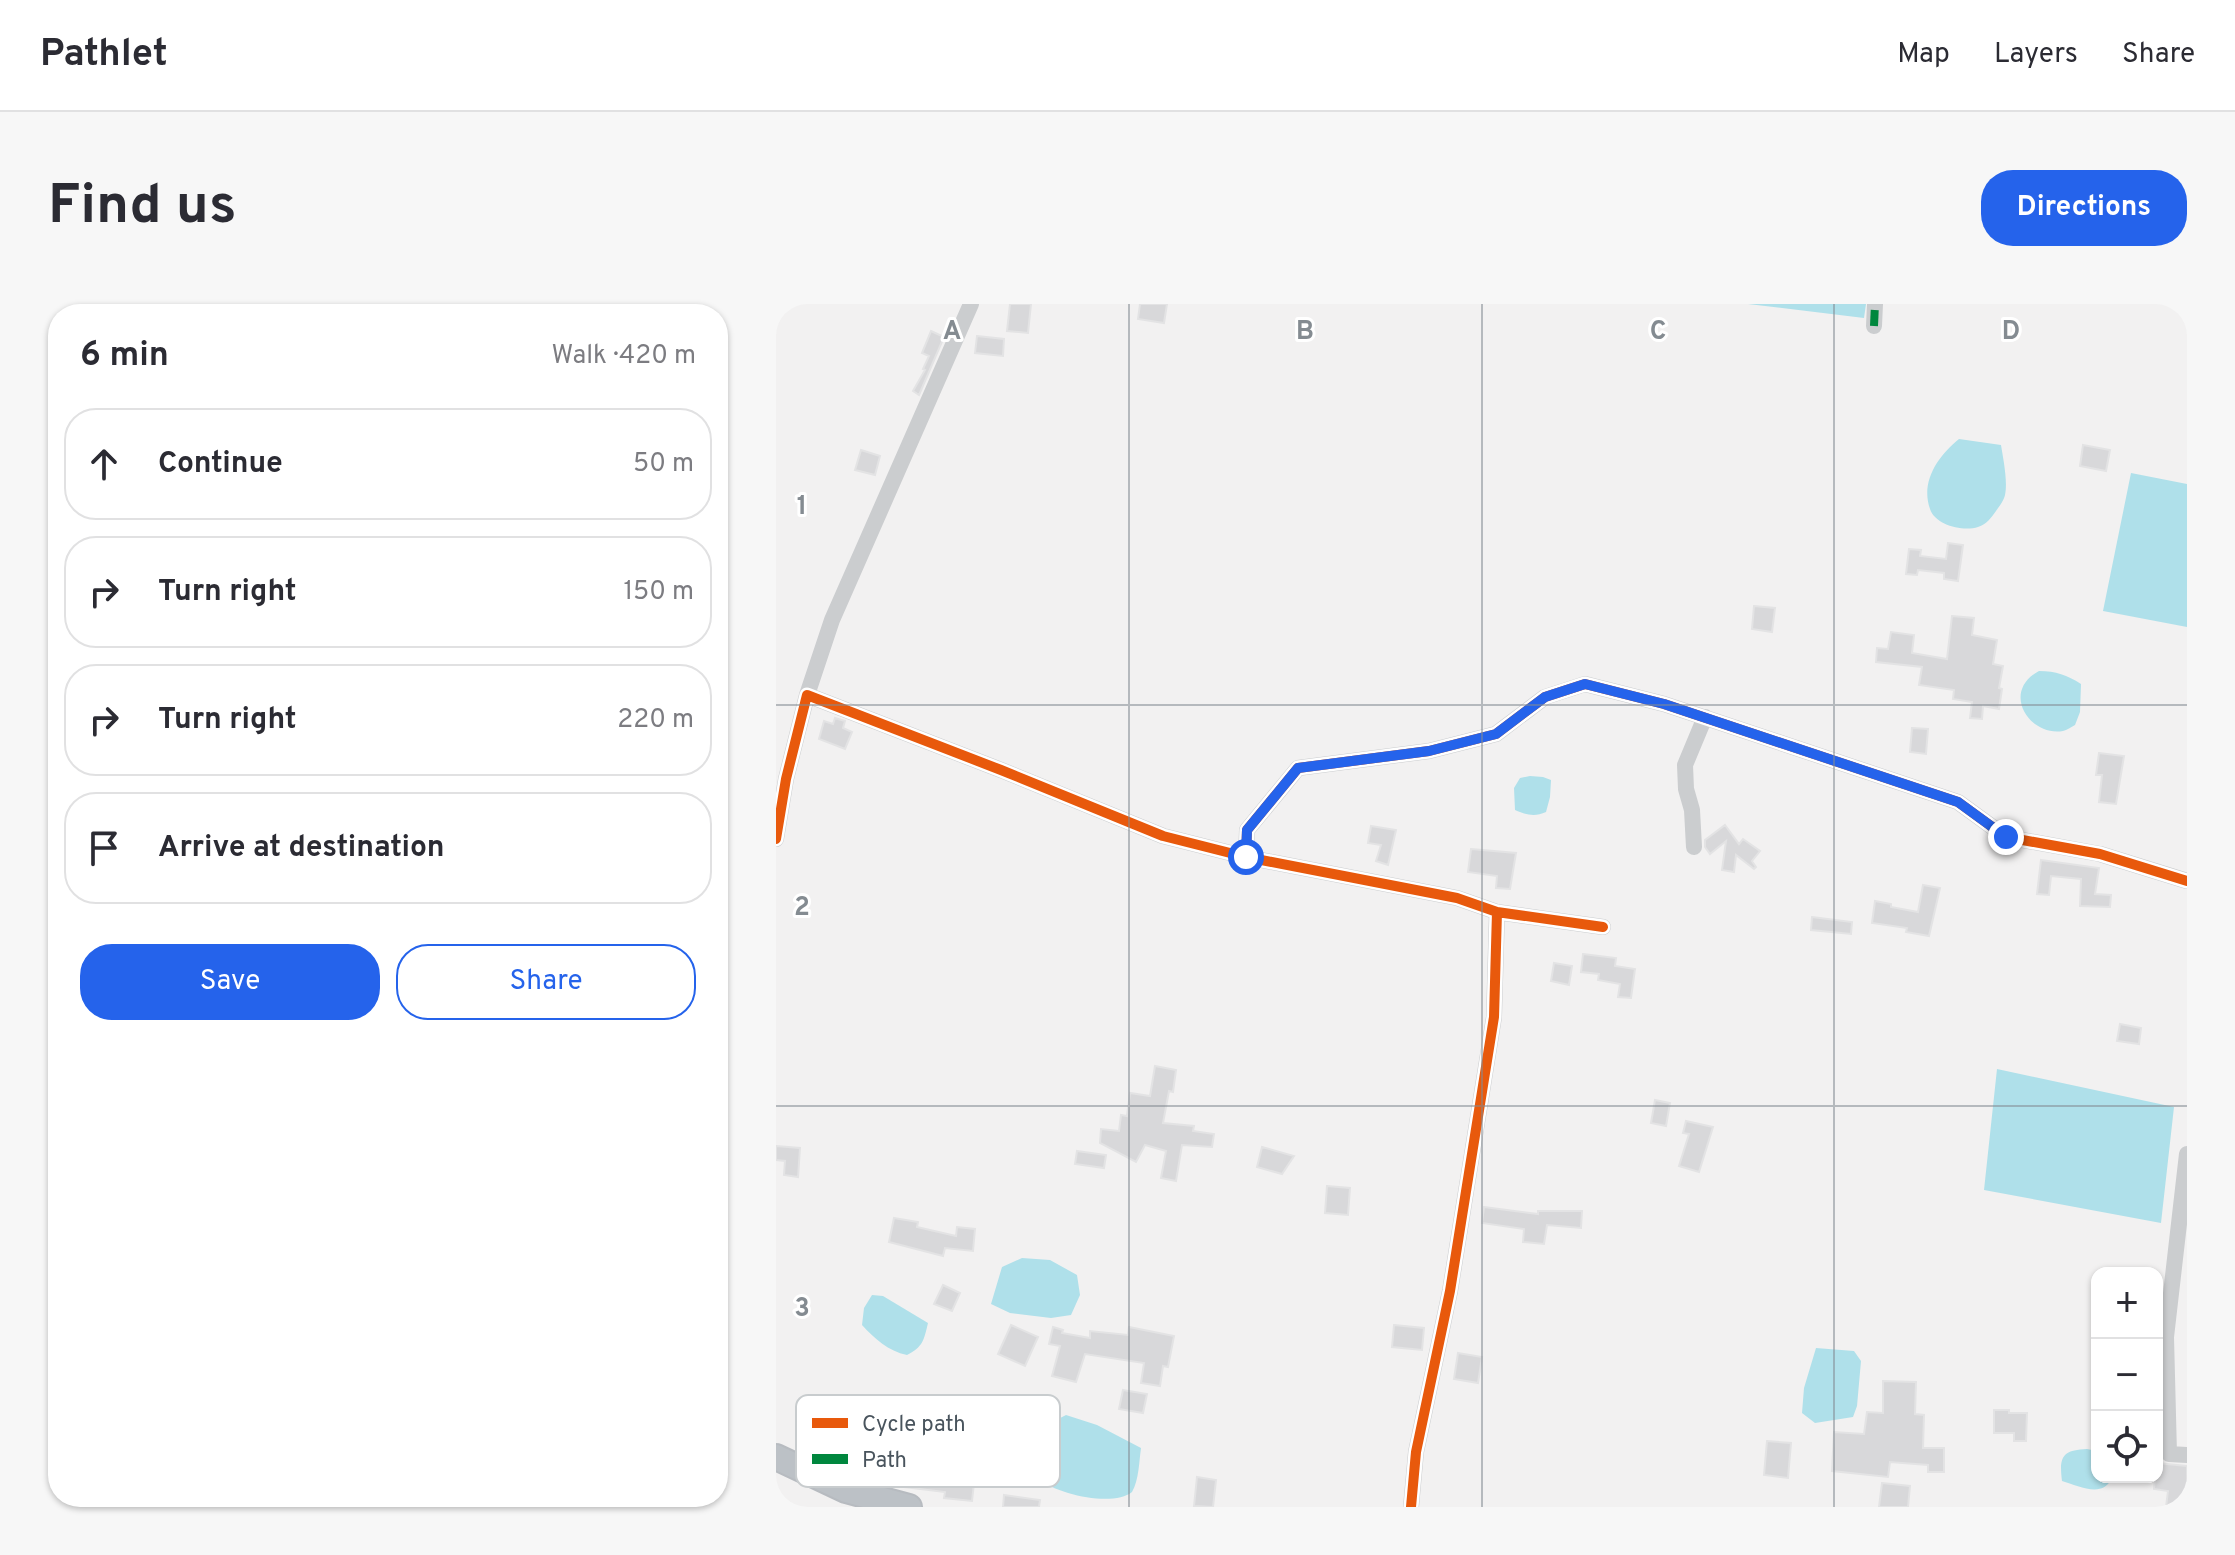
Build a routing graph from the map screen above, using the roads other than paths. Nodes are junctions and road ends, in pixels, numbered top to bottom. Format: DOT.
graph roads {
  1 [pos="971,304"];
  2 [pos="1875,304"];
  3 [pos="1874,326"];
  4 [pos="807,695"];
  5 [pos="1705,717"];
  6 [pos="776,839"];
  7 [pos="1694,847"];
  8 [pos="1246,857"];
  9 [pos="2187,881"];
  10 [pos="1497,912"];
  11 [pos="1603,927"];
  12 [pos="2187,1154"];
  13 [pos="2187,1455"];
  14 [pos="776,1457"];
  15 [pos="796,1466"];
  16 [pos="840,1487"];
  17 [pos="909,1507"];
  18 [pos="1411,1507"];
  1 -- 4 [label="street"];
  2 -- 3 [label="street"];
  4 -- 6 [label="street"];
  4 -- 8 [label="street"];
  5 -- 7 [label="street"];
  5 -- 8 [label="street"];
  5 -- 9 [label="street"];
  8 -- 10 [label="street"];
  10 -- 11 [label="street"];
  10 -- 18 [label="street"];
  12 -- 13 [label="street"];
  14 -- 15 [label="highway"];
  16 -- 17 [label="highway"];
}
